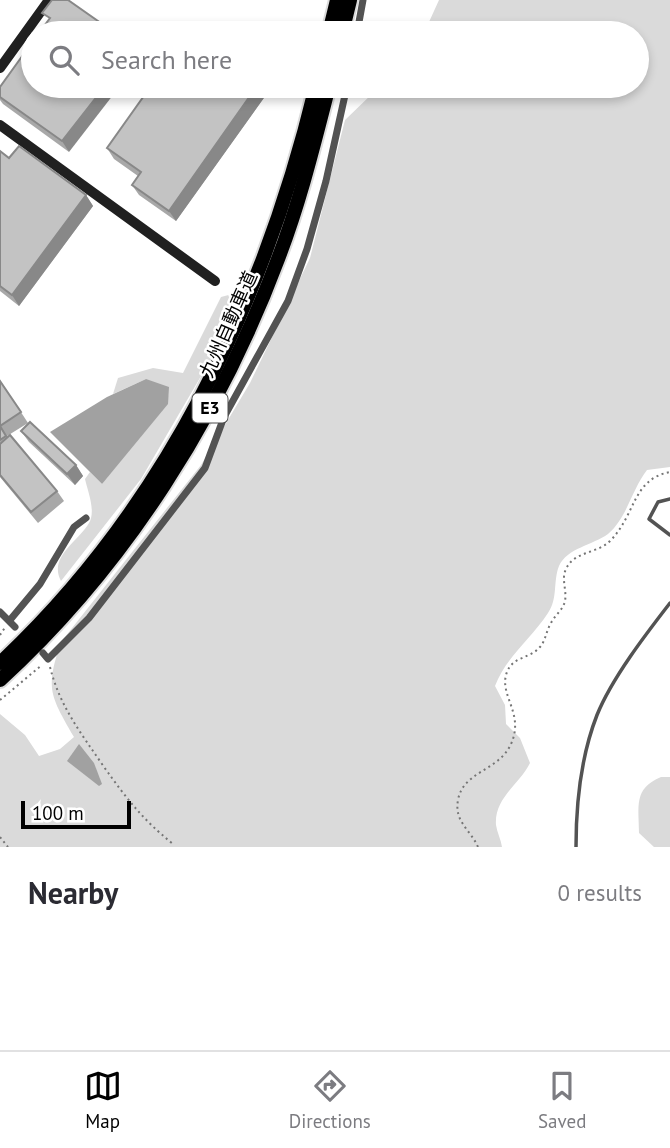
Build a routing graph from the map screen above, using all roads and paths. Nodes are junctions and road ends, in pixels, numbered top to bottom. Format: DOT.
graph roads {
  1 [pos="49,0"];
  2 [pos="337,0"];
  3 [pos="350,0"];
  4 [pos="363,0"];
  5 [pos="34,21"];
  6 [pos="332,21"];
  7 [pos="345,21"];
  8 [pos="359,21"];
  9 [pos="21,39"];
  10 [pos="0,68"];
  11 [pos="312,98"];
  12 [pos="326,98"];
  13 [pos="344,98"];
  14 [pos="0,125"];
  15 [pos="215,281"];
  16 [pos="670,472"];
  17 [pos="670,499"];
  18 [pos="86,518"];
  19 [pos="670,535"];
  20 [pos="670,603"];
  21 [pos="0,612"];
  22 [pos="45,656"];
  23 [pos="0,663"];
  24 [pos="0,680"];
  25 [pos="0,700"];
  26 [pos="0,837"];
  27 [pos="173,844"];
  28 [pos="8,847"];
  29 [pos="478,847"];
  30 [pos="576,847"];
  1 -- 5 [label="street"];
  2 -- 6 [label="highway"];
  3 -- 7 [label="highway"];
  4 -- 8 [label="street"];
  9 -- 10 [label="street"];
  11 -- 23 [label="highway, 九州自動車道 / E3"];
  12 -- 24 [label="highway, 九州自動車道 / E3"];
  13 -- 22 [label="street"];
  14 -- 15 [label="street"];
  16 -- 29 [label="path"];
  17 -- 19 [label="lane"];
  18 -- 21 [label="street"];
  20 -- 30 [label="lane"];
  22 -- 25 [label="path"];
  22 -- 27 [label="path"];
  26 -- 28 [label="path"];
}
